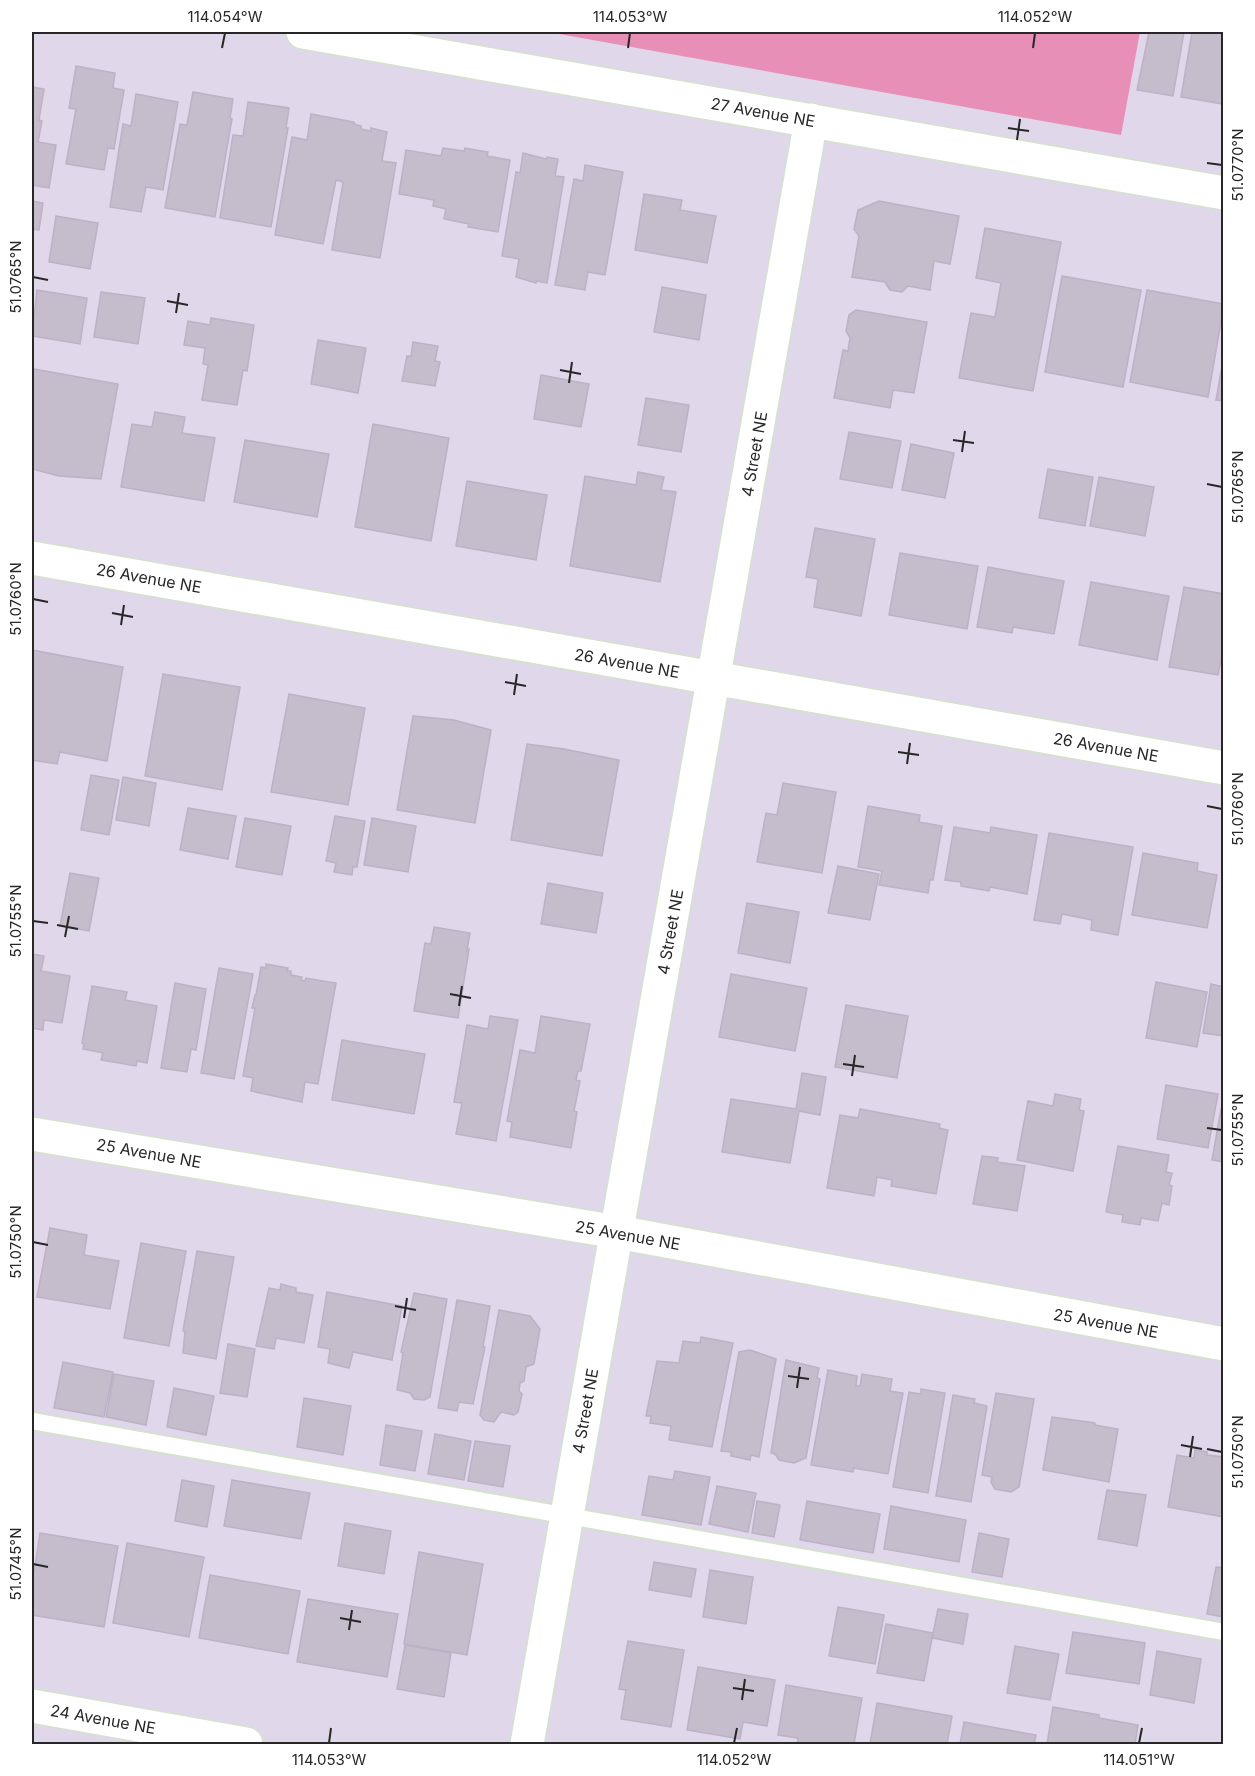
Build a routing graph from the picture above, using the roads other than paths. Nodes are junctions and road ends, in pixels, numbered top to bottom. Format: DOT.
graph roads {
  1 [pos="303,32"];
  2 [pos="811,120"];
  3 [pos="1224,193"];
  4 [pos="32,558"];
  5 [pos="715,678"];
  6 [pos="1224,768"];
  7 [pos="32,1134"];
  8 [pos="616,1232"];
  9 [pos="1224,1344"];
  10 [pos="32,1421"];
  11 [pos="567,1517"];
  12 [pos="1224,1632"];
  13 [pos="32,1706"];
  14 [pos="246,1744"];
  15 [pos="527,1744"];
  1 -- 2 [label="street, 27 Avenue NE"];
  2 -- 3 [label="street, 27 Avenue NE"];
  2 -- 5 [label="street, 4 Street NE"];
  4 -- 5 [label="street, 26 Avenue NE"];
  5 -- 6 [label="street, 26 Avenue NE"];
  5 -- 8 [label="street, 4 Street NE"];
  7 -- 8 [label="street, 25 Avenue NE"];
  8 -- 9 [label="street, 25 Avenue NE"];
  8 -- 11 [label="street, 4 Street NE"];
  10 -- 11 [label="lane"];
  11 -- 12 [label="lane"];
  11 -- 15 [label="street, 4 Street NE"];
  13 -- 14 [label="street, 24 Avenue NE"];
}
